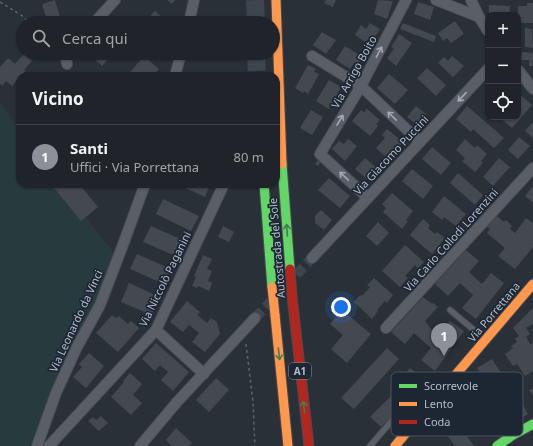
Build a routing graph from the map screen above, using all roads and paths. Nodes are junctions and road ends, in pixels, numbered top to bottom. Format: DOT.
graph roads {
  1 [pos="115,0"];
  2 [pos="194,0"];
  3 [pos="276,0"];
  4 [pos="406,0"];
  5 [pos="436,0"];
  6 [pos="471,0"];
  7 [pos="0,2"];
  8 [pos="22,16"];
  9 [pos="100,16"];
  10 [pos="191,16"];
  11 [pos="277,16"];
  12 [pos="479,17"];
  13 [pos="485,26"];
  14 [pos="312,56"];
  15 [pos="66,60"];
  16 [pos="179,60"];
  17 [pos="278,60"];
  18 [pos="67,64"];
  19 [pos="176,72"];
  20 [pos="278,72"];
  21 [pos="485,72"];
  22 [pos="521,74"];
  23 [pos="361,86"];
  24 [pos="533,88"];
  25 [pos="280,118"];
  26 [pos="420,142"];
  27 [pos="533,168"];
  28 [pos="144,188"];
  29 [pos="222,188"];
  30 [pos="264,188"];
  31 [pos="368,198"];
  32 [pos="312,258"];
  33 [pos="533,284"];
  34 [pos="450,310"];
  35 [pos="255,318"];
  36 [pos="386,328"];
  37 [pos="156,330"];
  38 [pos="244,330"];
  39 [pos="474,330"];
  40 [pos="458,372"];
  41 [pos="204,374"];
  42 [pos="391,422"];
  43 [pos="533,424"];
  44 [pos="523,429"];
  45 [pos="403,436"];
  46 [pos="511,436"];
  47 [pos="37,446"];
  48 [pos="49,446"];
  49 [pos="140,446"];
  50 [pos="255,446"];
  51 [pos="288,446"];
  52 [pos="309,446"];
  53 [pos="370,446"];
  54 [pos="395,446"];
  55 [pos="497,446"];
  1 -- 9 [label="street"];
  2 -- 10 [label="street"];
  11 -- 3 [label="main road, Autostrada del Sole / A1, one-way, bridge"];
  23 -- 4 [label="street, Via Arrigo Boito, one-way"];
  5 -- 12 [label="street"];
  6 -- 12 [label="street"];
  7 -- 8 [label="path"];
  12 -- 13 [label="street"];
  14 -- 23 [label="street"];
  15 -- 18 [label="street"];
  16 -- 19 [label="street"];
  20 -- 17 [label="main road, Autostrada del Sole / A1, one-way, bridge"];
  21 -- 26 [label="street, Via Giacomo Puccini, one-way"];
  22 -- 24 [label="street"];
  26 -- 23 [label="street, one-way"];
  31 -- 23 [label="street, Via Arrigo Boito, one-way"];
  52 -- 25 [label="main road, Autostrada del Sole / A1, one-way, bridge"];
  26 -- 31 [label="street, Via Giacomo Puccini"];
  27 -- 36 [label="street, Via Carlo Collodi Lorenzini"];
  28 -- 47 [label="street, Via Leonardo da Vinci"];
  29 -- 37 [label="street, Via Niccolò Paganini"];
  30 -- 51 [label="main road, Autostrada del Sole / A1, one-way, bridge"];
  31 -- 32 [label="street, Via Giacomo Puccini"];
  33 -- 40 [label="main road, Via Porrettana"];
  34 -- 39 [label="lane"];
  35 -- 38 [label="street"];
  37 -- 41 [label="street"];
  37 -- 48 [label="street, Via Niccolò Paganini"];
  38 -- 41 [label="street"];
  38 -- 50 [label="path"];
  41 -- 49 [label="street"];
  42 -- 53 [label="lane"];
  43 -- 44 [label="main road"];
  45 -- 54 [label="main road, Via Porrettana"];
  46 -- 55 [label="main road"];
}
